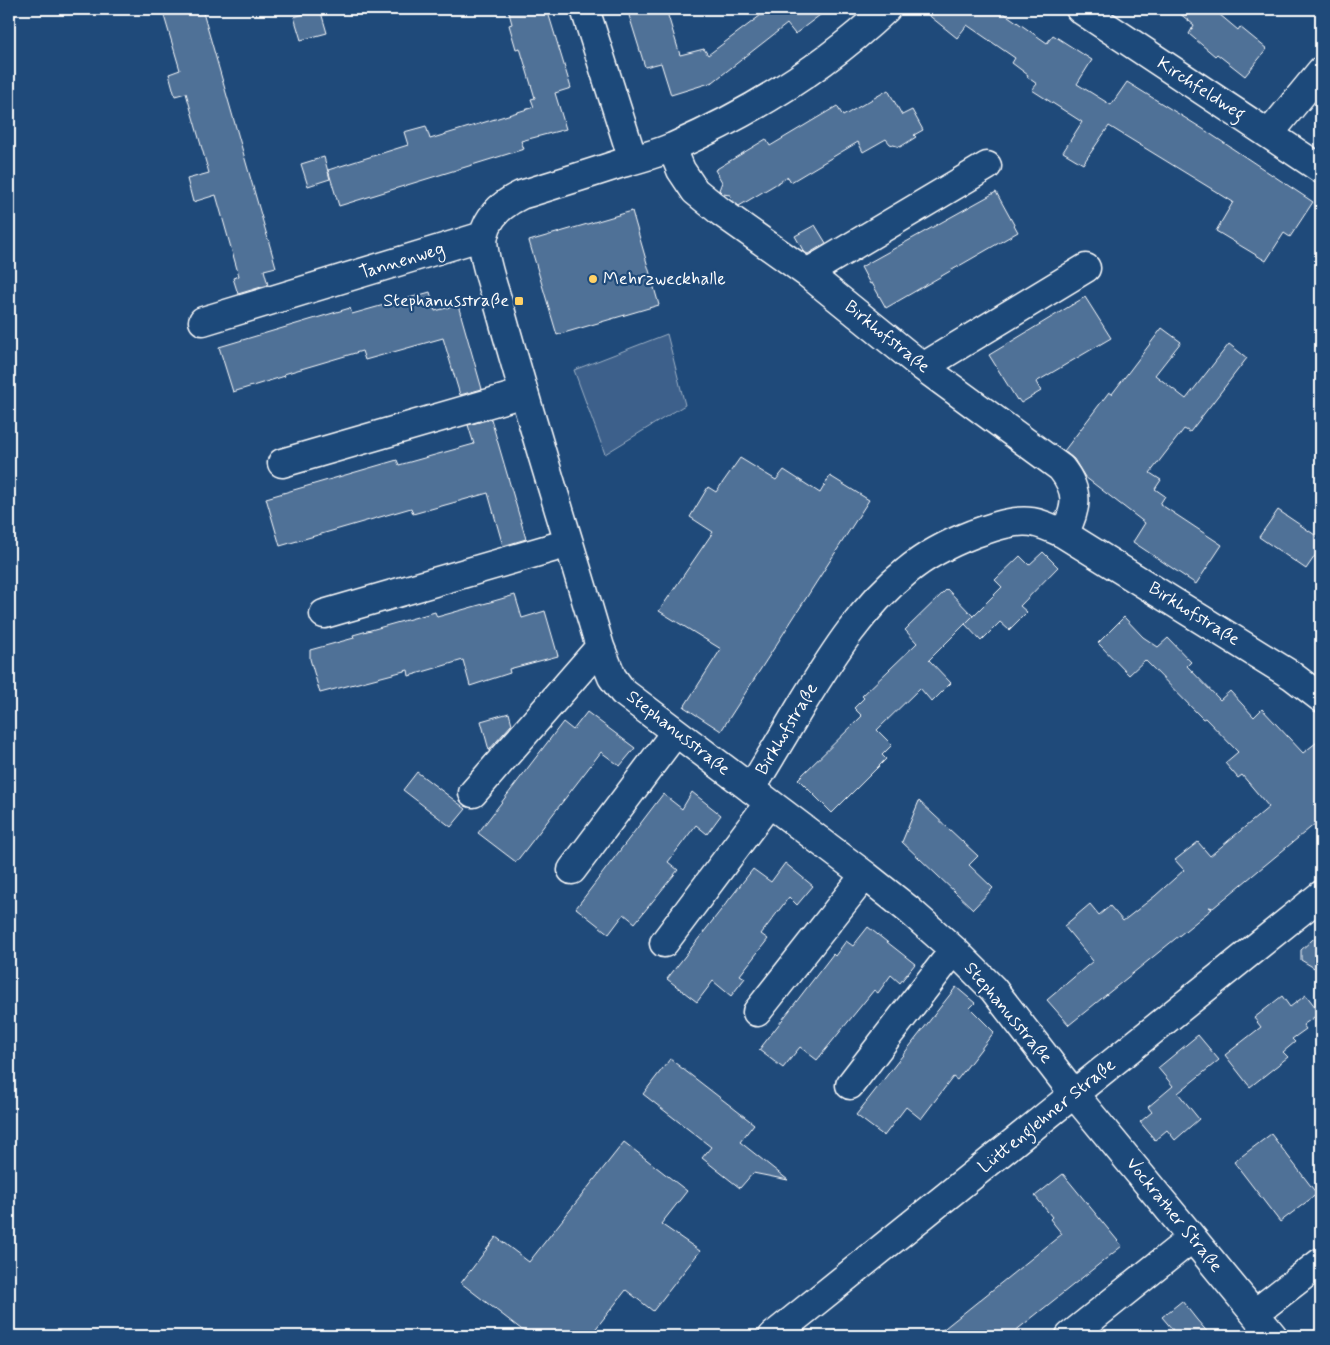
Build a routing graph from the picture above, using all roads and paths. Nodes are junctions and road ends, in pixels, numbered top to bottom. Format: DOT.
graph roads {
  1 [pos="585,9"];
  2 [pos="886,9"];
  3 [pos="1080,9"];
  4 [pos="1321,71"];
  5 [pos="1270,134"];
  6 [pos="672,148"];
  7 [pos="633,160"];
  8 [pos="987,166"];
  9 [pos="1321,170"];
  10 [pos="483,236"];
  11 [pos="1086,268"];
  12 [pos="807,273"];
  13 [pos="203,321"];
  14 [pos="923,367"];
  15 [pos="524,393"];
  16 [pos="282,463"];
  17 [pos="1064,534"];
  18 [pos="569,543"];
  19 [pos="324,614"];
  20 [pos="600,647"];
  21 [pos="1321,698"];
  22 [pos="676,733"];
  23 [pos="473,793"];
  24 [pos="760,796"];
  25 [pos="572,870"];
  26 [pos="865,874"];
  27 [pos="1321,895"];
  28 [pos="664,943"];
  29 [pos="954,950"];
  30 [pos="757,1012"];
  31 [pos="850,1085"];
  32 [pos="1074,1094"];
  33 [pos="1192,1238"];
  34 [pos="1321,1262"];
  35 [pos="1255,1313"];
  36 [pos="773,1336"];
  37 [pos="1070,1336"];
  38 [pos="1273,1336"];
  1 -- 7 [label="street"];
  2 -- 6 [label="street"];
  3 -- 5 [label="street, Kirchfeldweg"];
  4 -- 5 [label="street"];
  5 -- 9 [label="street, Kirchfeldweg"];
  6 -- 7 [label="street"];
  6 -- 12 [label="street, Birkhofstraße"];
  7 -- 10 [label="street"];
  8 -- 12 [label="street"];
  10 -- 13 [label="street, Tannenweg"];
  10 -- 15 [label="street, Stephanusstraße"];
  11 -- 14 [label="street"];
  12 -- 14 [label="street, Birkhofstraße"];
  14 -- 17 [label="street, Birkhofstraße"];
  15 -- 16 [label="street"];
  15 -- 18 [label="street, Stephanusstraße"];
  17 -- 21 [label="street, Birkhofstraße"];
  17 -- 24 [label="street, Birkhofstraße"];
  18 -- 19 [label="street"];
  18 -- 20 [label="street, Stephanusstraße"];
  20 -- 22 [label="street, Stephanusstraße"];
  20 -- 23 [label="street"];
  22 -- 24 [label="street, Stephanusstraße"];
  22 -- 25 [label="street"];
  24 -- 26 [label="street, Stephanusstraße"];
  24 -- 28 [label="street, Birkhofstraße"];
  26 -- 29 [label="street, Stephanusstraße"];
  26 -- 30 [label="street"];
  27 -- 32 [label="street, Lüttenglehner Straße"];
  29 -- 31 [label="street"];
  29 -- 32 [label="street, Stephanusstraße"];
  32 -- 33 [label="street, Vockrather Straße"];
  32 -- 36 [label="street, Lüttenglehner Straße"];
  33 -- 35 [label="street, Vockrather Straße"];
  33 -- 37 [label="street"];
  34 -- 35 [label="street"];
  35 -- 38 [label="street, Vockrather Straße"];
}
